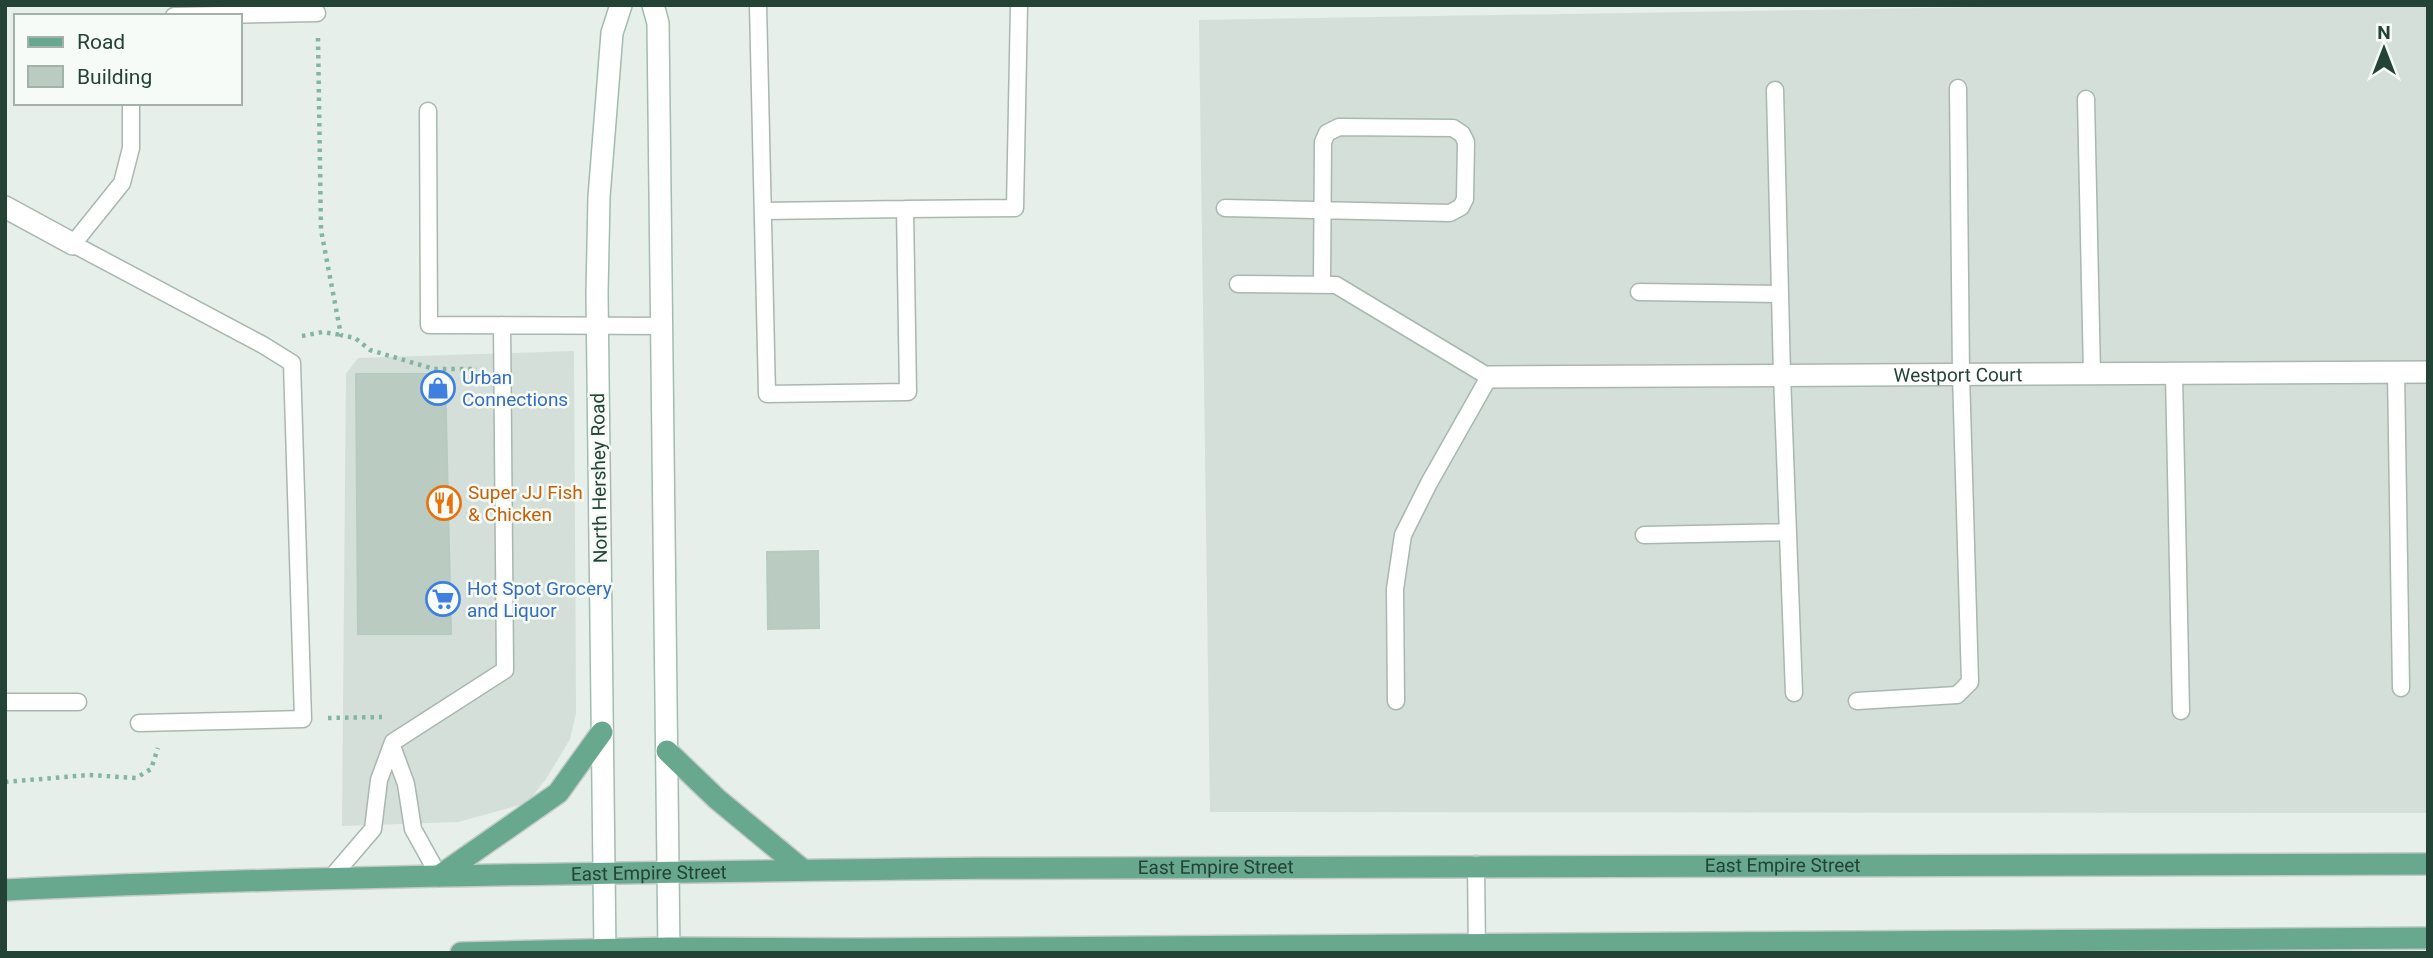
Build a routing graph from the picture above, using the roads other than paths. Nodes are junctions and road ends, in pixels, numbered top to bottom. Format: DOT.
graph roads {
  1 [pos="621,5"];
  2 [pos="653,5"];
  3 [pos="758,5"];
  4 [pos="1019,5"];
  5 [pos="317,13"];
  6 [pos="242,15"];
  7 [pos="1958,88"];
  8 [pos="1775,90"];
  9 [pos="2087,99"];
  10 [pos="131,105"];
  11 [pos="428,111"];
  12 [pos="5,207"];
  13 [pos="1225,208"];
  14 [pos="905,209"];
  15 [pos="1322,209"];
  16 [pos="763,211"];
  17 [pos="73,244"];
  18 [pos="1238,284"];
  19 [pos="1322,284"];
  20 [pos="1639,292"];
  21 [pos="1780,294"];
  22 [pos="502,325"];
  23 [pos="597,326"];
  24 [pos="662,326"];
  25 [pos="2396,372"];
  26 [pos="2428,372"];
  27 [pos="1961,374"];
  28 [pos="2092,374"];
  29 [pos="2174,374"];
  30 [pos="1782,375"];
  31 [pos="1489,377"];
  32 [pos="1788,532"];
  33 [pos="1644,535"];
  34 [pos="2400,688"];
  35 [pos="1794,693"];
  36 [pos="1396,701"];
  37 [pos="1857,701"];
  38 [pos="5,702"];
  39 [pos="78,702"];
  40 [pos="2180,711"];
  41 [pos="139,723"];
  42 [pos="602,732"];
  43 [pos="392,746"];
  44 [pos="667,751"];
  45 [pos="1476,864"];
  46 [pos="2428,864"];
  47 [pos="803,870"];
  48 [pos="668,872"];
  49 [pos="604,873"];
  50 [pos="439,876"];
  51 [pos="331,878"];
  52 [pos="5,890"];
  53 [pos="2428,937"];
  54 [pos="1477,948"];
  55 [pos="1156,949"];
  56 [pos="780,950"];
  57 [pos="605,951"];
  58 [pos="669,951"];
  59 [pos="860,951"];
  60 [pos="461,953"];
  1 -- 23 [label="main road, North Hershey Road"];
  2 -- 24 [label="main road"];
  3 -- 16 [label="lane"];
  4 -- 14 [label="lane"];
  5 -- 6 [label="lane"];
  7 -- 27 [label="lane"];
  8 -- 21 [label="lane"];
  9 -- 28 [label="lane"];
  10 -- 17 [label="lane"];
  11 -- 22 [label="lane"];
  12 -- 17 [label="main road"];
  13 -- 15 [label="lane"];
  14 -- 16 [label="lane"];
  14 -- 16 [label="lane"];
  15 -- 15 [label="lane"];
  15 -- 19 [label="lane"];
  17 -- 41 [label="lane"];
  18 -- 19 [label="lane"];
  19 -- 31 [label="lane"];
  20 -- 21 [label="lane"];
  21 -- 30 [label="lane"];
  22 -- 23 [label="lane"];
  22 -- 43 [label="lane"];
  23 -- 24 [label="lane"];
  23 -- 42 [label="main road, North Hershey Road"];
  24 -- 44 [label="main road"];
  25 -- 26 [label="main road, Westport Court"];
  25 -- 29 [label="main road, Westport Court"];
  25 -- 34 [label="lane"];
  27 -- 28 [label="main road, Westport Court"];
  27 -- 30 [label="main road, Westport Court"];
  27 -- 37 [label="lane"];
  28 -- 29 [label="main road, Westport Court"];
  29 -- 40 [label="lane"];
  30 -- 31 [label="main road, Westport Court"];
  30 -- 32 [label="lane"];
  31 -- 36 [label="lane"];
  32 -- 33 [label="lane"];
  32 -- 35 [label="lane"];
  38 -- 39 [label="lane"];
  42 -- 49 [label="main road, North Hershey Road"];
  42 -- 50 [label="main road"];
  43 -- 50 [label="lane"];
  43 -- 51 [label="lane"];
  44 -- 47 [label="main road"];
  44 -- 48 [label="main road"];
  45 -- 46 [label="main road, East Empire Street"];
  45 -- 47 [label="main road, East Empire Street"];
  45 -- 54 [label="lane"];
  47 -- 48 [label="main road, East Empire Street"];
  48 -- 49 [label="main road, East Empire Street"];
  48 -- 58 [label="main road"];
  49 -- 50 [label="main road, East Empire Street"];
  49 -- 57 [label="main road, North Hershey Road"];
  50 -- 51 [label="main road, East Empire Street"];
  51 -- 52 [label="main road, East Empire Street"];
  53 -- 54 [label="main road"];
  54 -- 55 [label="main road"];
  55 -- 59 [label="main road"];
  56 -- 58 [label="main road"];
  56 -- 59 [label="main road"];
  57 -- 58 [label="main road"];
  57 -- 60 [label="main road"];
}
